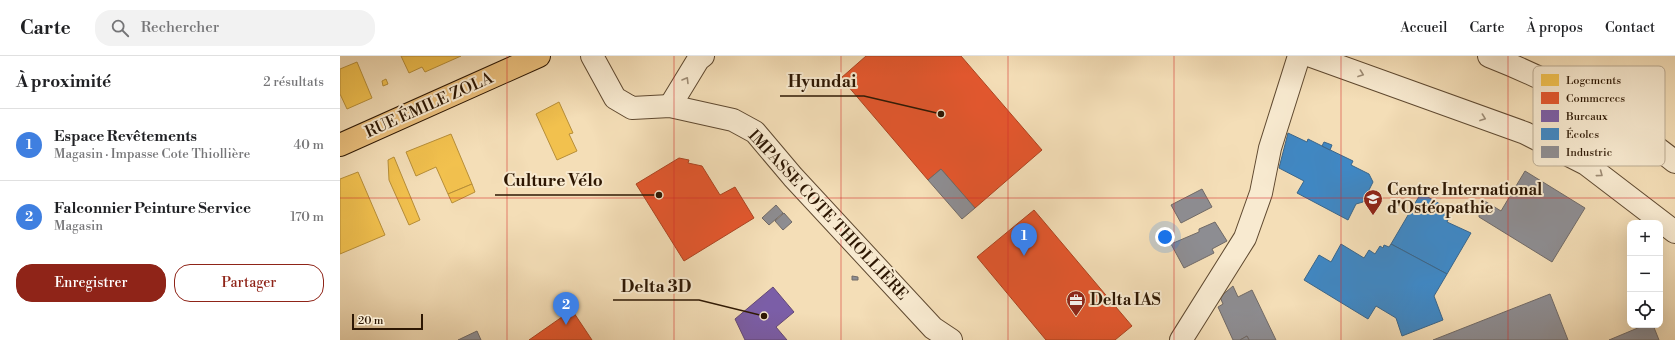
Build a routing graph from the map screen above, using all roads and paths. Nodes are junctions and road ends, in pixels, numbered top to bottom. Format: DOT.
graph roads {
  1 [pos="539,56"];
  2 [pos="592,56"];
  3 [pos="703,56"];
  4 [pos="1299,56"];
  5 [pos="1311,56"];
  6 [pos="1489,56"];
  7 [pos="1533,76"];
  8 [pos="670,106"];
  9 [pos="1533,137"];
  10 [pos="340,145"];
  11 [pos="1665,154"];
  12 [pos="1675,162"];
  13 [pos="1589,166"];
  14 [pos="1675,232"];
  15 [pos="951,340"];
  16 [pos="1181,340"];
  1 -- 10 [label="main road, RUE ÉMILE ZOLA"];
  2 -- 8 [label="street, IMPASSE COTE THIOLLIÈRE"];
  8 -- 3 [label="street, one-way"];
  4 -- 16 [label="street"];
  5 -- 9 [label="street, one-way"];
  6 -- 7 [label="street"];
  8 -- 15 [label="street, IMPASSE COTE THIOLLIÈRE"];
  11 -- 12 [label="street"];
  13 -- 14 [label="street, one-way"];
}
